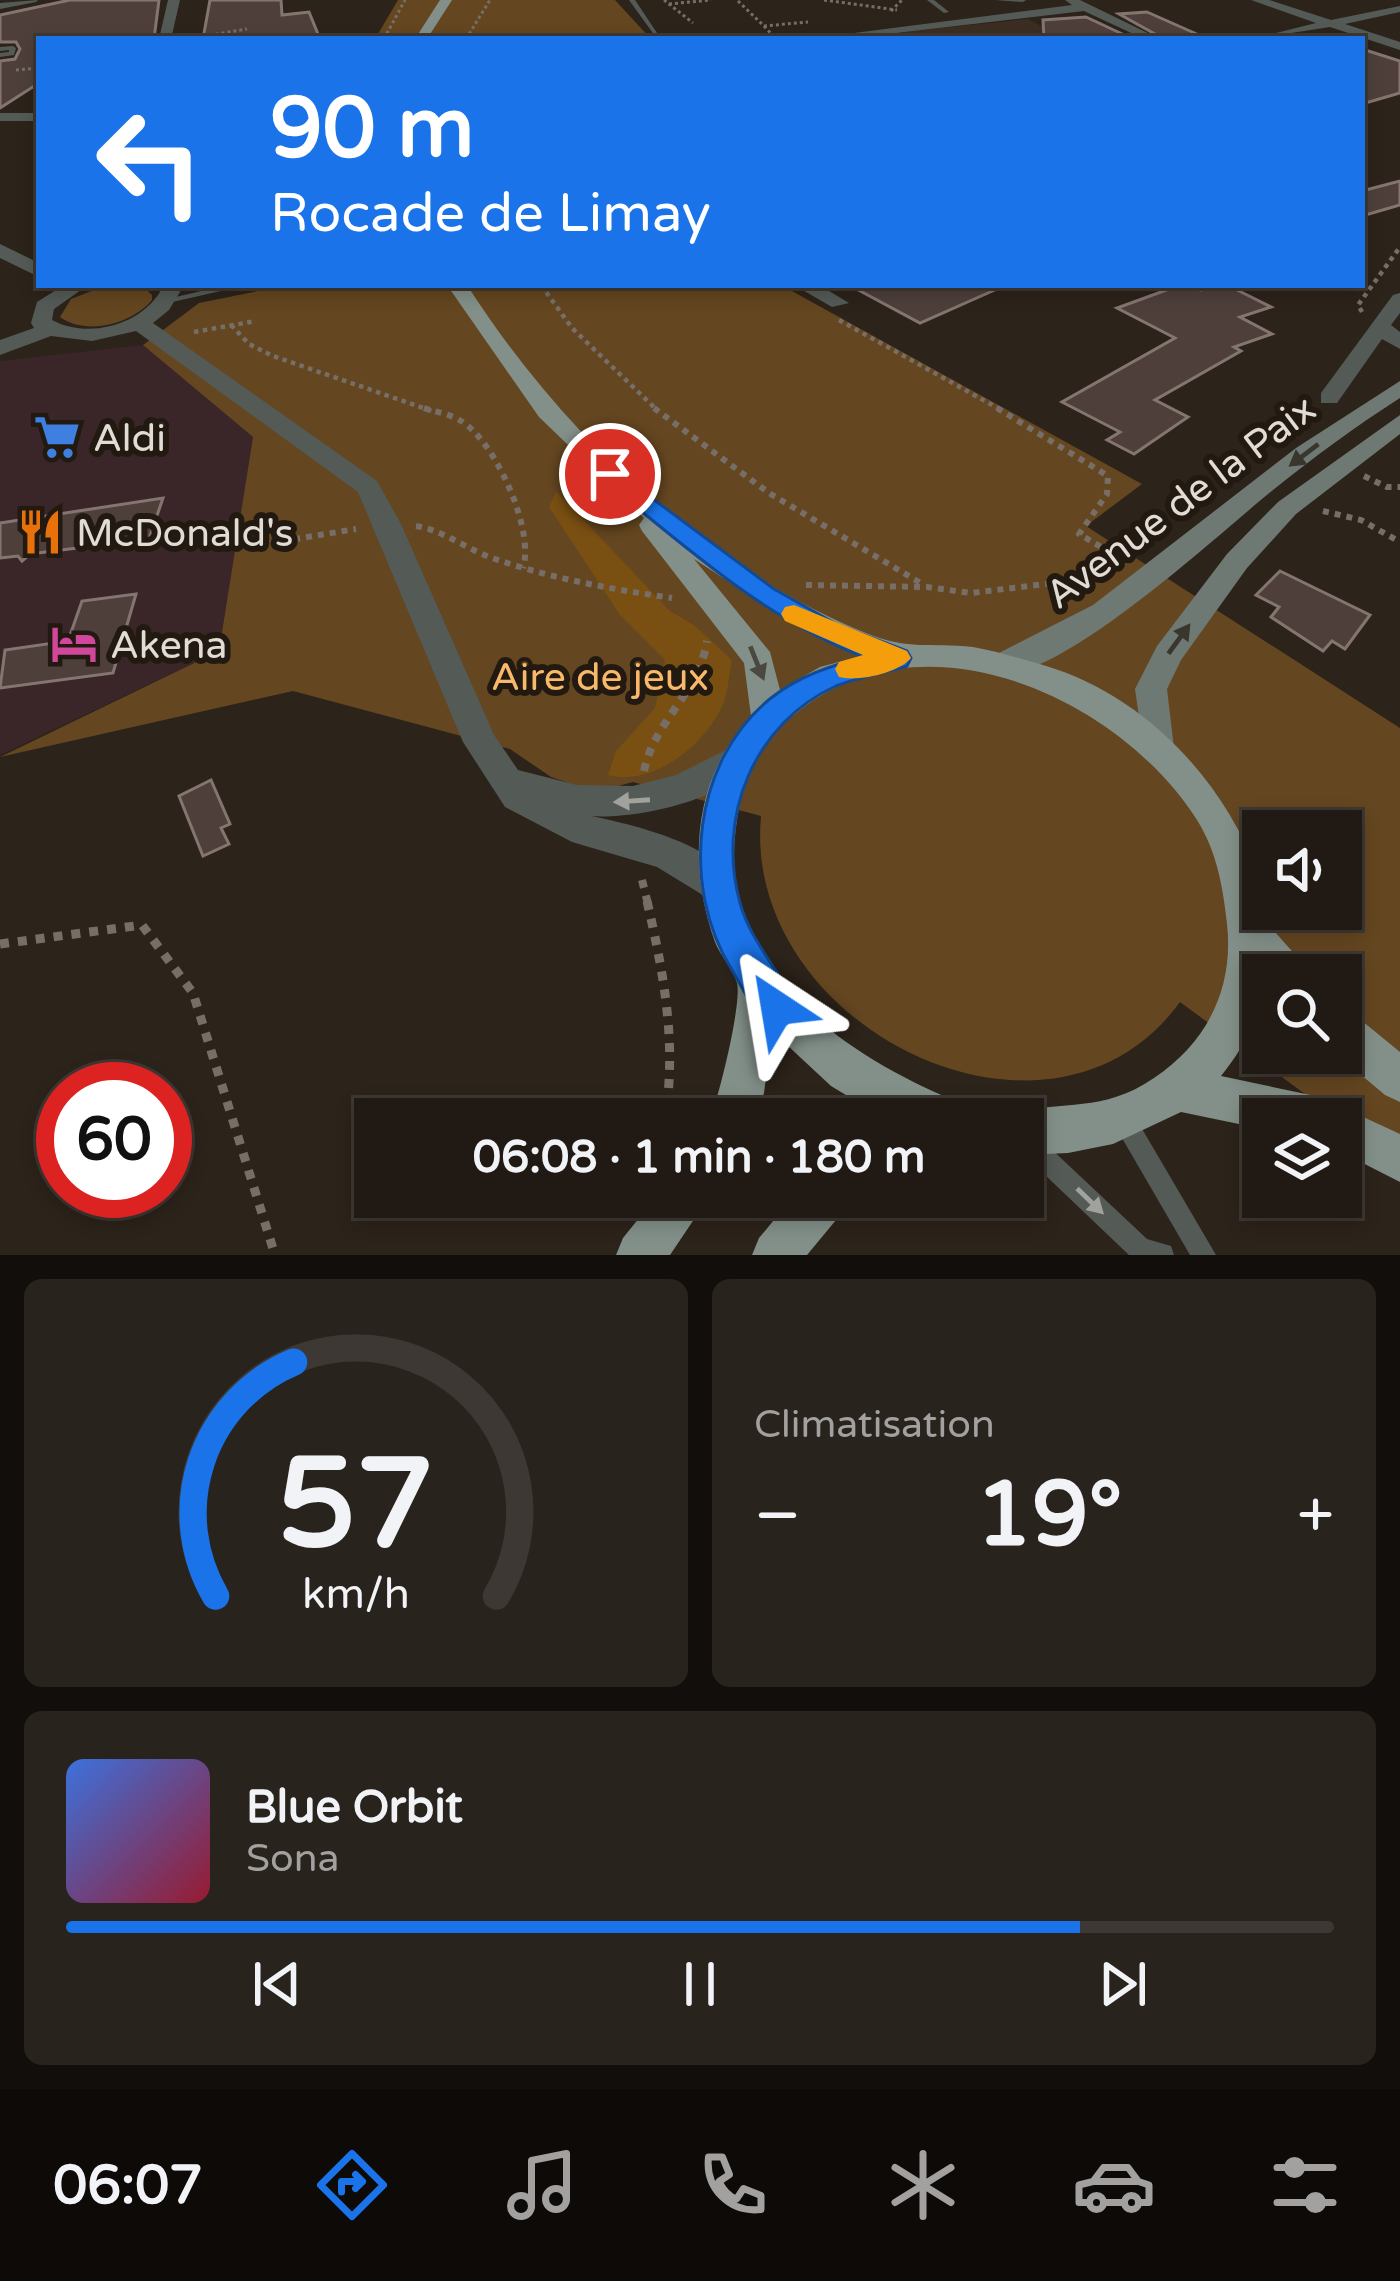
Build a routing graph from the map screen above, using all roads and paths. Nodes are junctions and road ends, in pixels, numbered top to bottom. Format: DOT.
graph roads {
  1 [pos="32,0"];
  2 [pos="174,0"];
  3 [pos="405,0"];
  4 [pos="446,0"];
  5 [pos="490,0"];
  6 [pos="632,0"];
  7 [pos="664,0"];
  8 [pos="712,0"];
  9 [pos="751,0"];
  10 [pos="930,0"];
  11 [pos="998,0"];
  12 [pos="1023,0"];
  13 [pos="1071,0"];
  14 [pos="1257,0"];
  15 [pos="737,1"];
  16 [pos="669,4"];
  17 [pos="840,5"];
  18 [pos="0,6"];
  19 [pos="1085,7"];
  20 [pos="1400,9"];
  21 [pos="946,12"];
  22 [pos="870,16"];
  23 [pos="806,22"];
  24 [pos="693,23"];
  25 [pos="1327,24"];
  26 [pos="764,26"];
  27 [pos="247,28"];
  28 [pos="892,31"];
  29 [pos="657,35"];
  30 [pos="166,36"];
  31 [pos="202,36"];
  32 [pos="386,36"];
  33 [pos="423,36"];
  34 [pos="468,36"];
  35 [pos="772,36"];
  36 [pos="843,36"];
  37 [pos="901,36"];
  38 [pos="1148,36"];
  39 [pos="1272,36"];
  40 [pos="1400,46"];
  41 [pos="0,117"];
  42 [pos="36,121"];
  43 [pos="0,250"];
  44 [pos="36,269"];
  45 [pos="67,288"];
  46 [pos="210,288"];
  47 [pos="459,288"];
  48 [pos="544,288"];
  49 [pos="810,288"];
  50 [pos="167,292"];
  51 [pos="1399,302"];
  52 [pos="839,303"];
  53 [pos="256,321"];
  54 [pos="232,326"];
  55 [pos="1380,326"];
  56 [pos="49,329"];
  57 [pos="148,331"];
  58 [pos="1400,343"];
  59 [pos="0,348"];
  60 [pos="1400,388"];
  61 [pos="1329,398"];
  62 [pos="1400,422"];
  63 [pos="610,474"];
  64 [pos="388,524"];
  65 [pos="235,549"];
  66 [pos="1140,558"];
  67 [pos="1123,560"];
  68 [pos="524,568"];
  69 [pos="927,587"];
  70 [pos="764,596"];
  71 [pos="728,615"];
  72 [pos="897,658"];
  73 [pos="1002,665"];
  74 [pos="768,719"];
  75 [pos="1157,748"];
  76 [pos="738,758"];
  77 [pos="498,774"];
  78 [pos="642,801"];
  79 [pos="642,843"];
  80 [pos="1242,885"];
  81 [pos="719,887"];
  82 [pos="1250,930"];
  83 [pos="1251,930"];
  84 [pos="0,944"];
  85 [pos="1271,954"];
  86 [pos="758,981"];
  87 [pos="1362,1048"];
  88 [pos="1400,1080"];
  89 [pos="1177,1089"];
  90 [pos="668,1098"];
  91 [pos="740,1098"];
  92 [pos="895,1098"];
  93 [pos="1242,1103"];
  94 [pos="1123,1118"];
  95 [pos="1044,1134"];
  96 [pos="1362,1139"];
  97 [pos="1044,1156"];
  98 [pos="1400,1159"];
  99 [pos="669,1218"];
  100 [pos="807,1218"];
  101 [pos="274,1255"];
  102 [pos="640,1255"];
  103 [pos="776,1255"];
  104 [pos="1162,1255"];
  105 [pos="1204,1255"];
  1 -- 18 [label="street"];
  2 -- 30 [label="street"];
  3 -- 32 [label="path"];
  4 -- 33 [label="main road"];
  5 -- 34 [label="path"];
  6 -- 29 [label="lane"];
  7 -- 16 [label="path"];
  8 -- 16 [label="path"];
  9 -- 15 [label="path"];
  10 -- 21 [label="lane"];
  11 -- 12 [label="lane"];
  13 -- 19 [label="street"];
  14 -- 25 [label="street"];
  15 -- 26 [label="path"];
  16 -- 24 [label="path"];
  17 -- 22 [label="path"];
  19 -- 28 [label="street"];
  19 -- 38 [label="street"];
  20 -- 25 [label="street"];
  23 -- 26 [label="path"];
  25 -- 39 [label="street"];
  25 -- 40 [label="street"];
  26 -- 35 [label="path"];
  27 -- 31 [label="path"];
  28 -- 36 [label="street"];
  28 -- 37 [label="street"];
  41 -- 42 [label="street"];
  43 -- 44 [label="street"];
  45 -- 56 [label="street"];
  46 -- 50 [label="lane"];
  47 -- 63 [label="main road"];
  48 -- 69 [label="path"];
  49 -- 52 [label="street"];
  50 -- 57 [label="street"];
  51 -- 55 [label="street"];
  52 -- 67 [label="path"];
  53 -- 54 [label="path"];
  54 -- 57 [label="path"];
  54 -- 68 [label="path"];
  55 -- 58 [label="street"];
  55 -- 61 [label="street"];
  56 -- 57 [label="street"];
  56 -- 59 [label="street"];
  57 -- 64 [label="street"];
  60 -- 73 [label="street, Avenue de la Paix, one-way"];
  75 -- 62 [label="street, Avenue de la Paix, one-way"];
  63 -- 70 [label="main road"];
  63 -- 71 [label="main road"];
  64 -- 65 [label="path"];
  64 -- 68 [label="path"];
  64 -- 77 [label="street"];
  66 -- 67 [label="path"];
  67 -- 69 [label="path"];
  68 -- 71 [label="path"];
  69 -- 70 [label="path"];
  70 -- 72 [label="main road"];
  71 -- 74 [label="main road, one-way"];
  71 -- 78 [label="path"];
  72 -- 73 [label="main road"];
  72 -- 74 [label="main road"];
  73 -- 75 [label="main road"];
  74 -- 76 [label="main road"];
  75 -- 80 [label="main road"];
  76 -- 78 [label="street"];
  76 -- 81 [label="main road"];
  78 -- 77 [label="street, one-way"];
  77 -- 79 [label="street"];
  79 -- 81 [label="street"];
  79 -- 90 [label="path"];
  81 -- 86 [label="main road"];
  82 -- 89 [label="main road"];
  83 -- 85 [label="main road"];
  84 -- 101 [label="path"];
  86 -- 91 [label="main road"];
  86 -- 92 [label="main road"];
  87 -- 88 [label="main road"];
  89 -- 93 [label="main road"];
  89 -- 94 [label="main road"];
  94 -- 95 [label="main road"];
  94 -- 105 [label="lane"];
  96 -- 98 [label="main road"];
  97 -- 104 [label="lane, one-way"];
  99 -- 102 [label="main road"];
  100 -- 103 [label="main road"];
}
